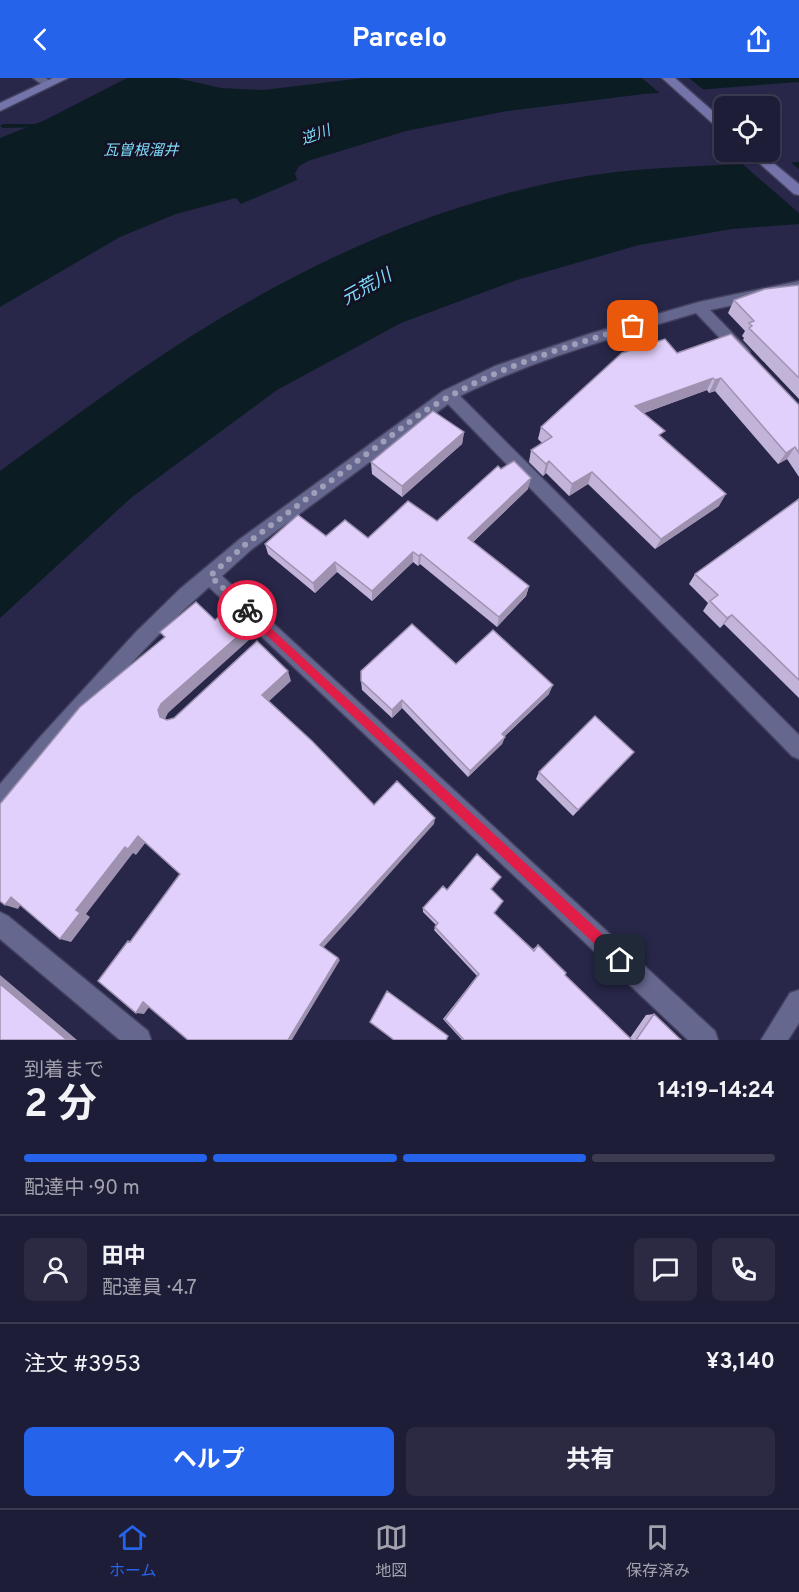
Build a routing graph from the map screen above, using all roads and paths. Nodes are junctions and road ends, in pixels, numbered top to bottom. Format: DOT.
graph roads {
  1 [pos="62,78"];
  2 [pos="668,78"];
  3 [pos="43,81"];
  4 [pos="0,107"];
  5 [pos="714,118"];
  6 [pos="765,162"];
  7 [pos="799,191"];
  8 [pos="799,286"];
  9 [pos="699,306"];
  10 [pos="753,364"];
  11 [pos="449,395"];
  12 [pos="210,576"];
  13 [pos="799,749"];
  14 [pos="0,801"];
  15 [pos="0,924"];
  16 [pos="799,1002"];
  17 [pos="139,1040"];
  18 [pos="706,1040"];
  19 [pos="772,1040"];
  1 -- 3 [label="street"];
  2 -- 5 [label="street"];
  3 -- 4 [label="street"];
  6 -- 7 [label="street"];
  8 -- 9 [label="street"];
  9 -- 10 [label="street"];
  9 -- 11 [label="street"];
  11 -- 12 [label="street"];
  11 -- 13 [label="street"];
  12 -- 14 [label="street"];
  12 -- 18 [label="street"];
  15 -- 17 [label="street"];
  16 -- 19 [label="street"];
}
